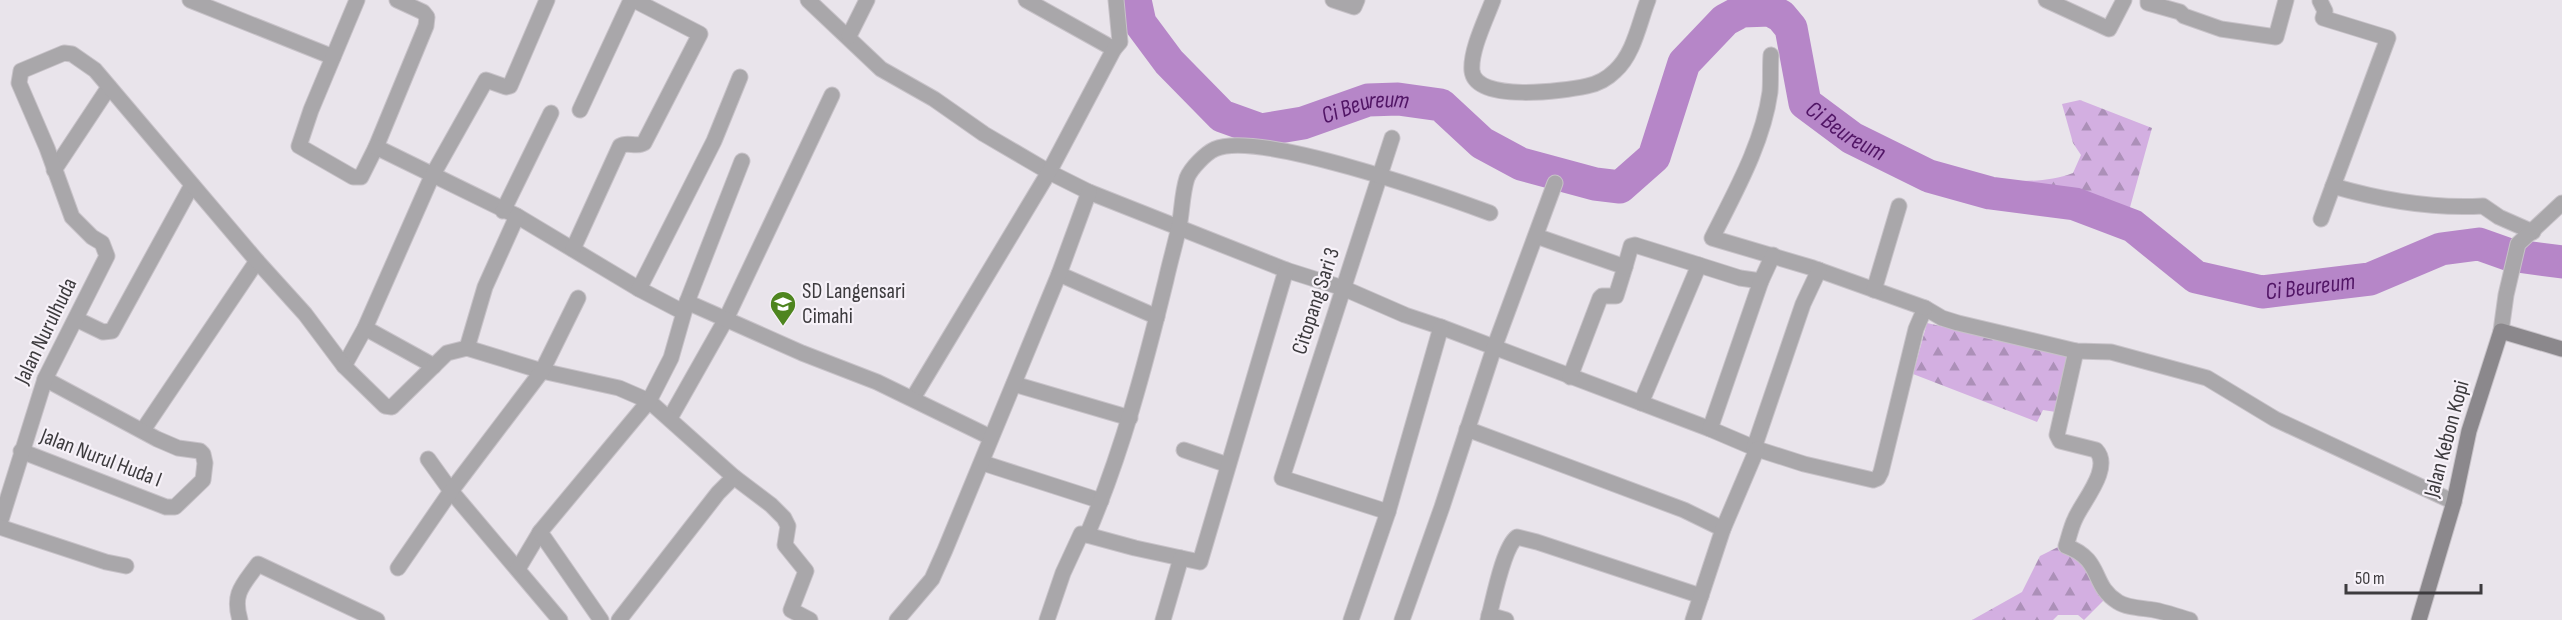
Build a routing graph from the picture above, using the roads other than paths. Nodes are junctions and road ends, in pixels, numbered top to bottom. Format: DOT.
graph roads {
  1 [pos="190,0"];
  2 [pos="357,0"];
  3 [pos="397,0"];
  4 [pos="548,0"];
  5 [pos="633,0"];
  6 [pos="808,0"];
  7 [pos="867,0"];
  8 [pos="1116,0"];
  9 [pos="1333,0"];
  10 [pos="1357,0"];
  11 [pos="1493,0"];
  12 [pos="1648,0"];
  13 [pos="2046,0"];
  14 [pos="2124,0"];
  15 [pos="2148,0"];
  16 [pos="2286,0"];
  17 [pos="2318,0"];
  18 [pos="1035,2"];
  19 [pos="849,36"];
  20 [pos="1113,49"];
  21 [pos="1771,55"];
  22 [pos="333,57"];
  23 [pos="740,77"];
  24 [pos="109,87"];
  25 [pos="832,95"];
  26 [pos="580,110"];
  27 [pos="552,113"];
  28 [pos="1392,138"];
  29 [pos="376,147"];
  30 [pos="742,161"];
  31 [pos="54,170"];
  32 [pos="1049,172"];
  33 [pos="432,176"];
  34 [pos="1379,177"];
  35 [pos="1555,183"];
  36 [pos="192,185"];
  37 [pos="2332,186"];
  38 [pos="1089,192"];
  39 [pos="2562,203"];
  40 [pos="1899,206"];
  41 [pos="1490,213"];
  42 [pos="510,214"];
  43 [pos="2321,219"];
  44 [pos="1179,228"];
  45 [pos="2533,232"];
  46 [pos="1536,236"];
  47 [pos="573,249"];
  48 [pos="1773,255"];
  49 [pos="257,261"];
  50 [pos="1699,265"];
  51 [pos="1625,267"];
  52 [pos="1286,270"];
  53 [pos="1819,270"];
  54 [pos="1059,274"];
  55 [pos="1761,281"];
  56 [pos="1343,288"];
  57 [pos="639,289"];
  58 [pos="1874,290"];
  59 [pos="578,298"];
  60 [pos="685,307"];
  61 [pos="1925,308"];
  62 [pos="1157,317"];
  63 [pos="76,319"];
  64 [pos="726,319"];
  65 [pos="1441,327"];
  66 [pos="365,328"];
  67 [pos="2501,331"];
  68 [pos="467,348"];
  69 [pos="1494,348"];
  70 [pos="2562,349"];
  71 [pos="2076,351"];
  72 [pos="344,366"];
  73 [pos="434,366"];
  74 [pos="542,371"];
  75 [pos="1570,377"];
  76 [pos="45,379"];
  77 [pos="1014,384"];
  78 [pos="913,398"];
  79 [pos="649,401"];
  80 [pos="1641,403"];
  81 [pos="670,418"];
  82 [pos="1130,418"];
  83 [pos="1467,429"];
  84 [pos="1710,429"];
  85 [pos="143,430"];
  86 [pos="990,437"];
  87 [pos="1756,449"];
  88 [pos="1184,450"];
  89 [pos="21,451"];
  90 [pos="428,459"];
  91 [pos="983,463"];
  92 [pos="1228,465"];
  93 [pos="734,477"];
  94 [pos="451,490"];
  95 [pos="1101,501"];
  96 [pos="2454,502"];
  97 [pos="1388,512"];
  98 [pos="1,518"];
  99 [pos="1723,529"];
  100 [pos="540,532"];
  101 [pos="1087,534"];
  102 [pos="1182,558"];
  103 [pos="126,566"];
  104 [pos="398,568"];
  105 [pos="518,569"];
  106 [pos="1701,596"];
  107 [pos="1488,618"];
  108 [pos="240,620"];
  109 [pos="377,620"];
  110 [pos="561,620"];
  111 [pos="601,620"];
  112 [pos="619,620"];
  113 [pos="810,620"];
  114 [pos="897,620"];
  115 [pos="1047,620"];
  116 [pos="1163,620"];
  117 [pos="1351,620"];
  118 [pos="1402,620"];
  119 [pos="1506,620"];
  120 [pos="1693,620"];
  121 [pos="2190,620"];
  122 [pos="2419,620"];
  1 -- 22 [label="street"];
  2 -- 22 [label="street"];
  3 -- 29 [label="street"];
  4 -- 33 [label="street"];
  5 -- 26 [label="street"];
  5 -- 47 [label="street"];
  6 -- 19 [label="street"];
  7 -- 19 [label="street"];
  8 -- 20 [label="street"];
  9 -- 10 [label="street"];
  11 -- 12 [label="street"];
  13 -- 14 [label="street"];
  15 -- 16 [label="street"];
  17 -- 37 [label="street"];
  18 -- 20 [label="street"];
  19 -- 32 [label="street"];
  20 -- 32 [label="street"];
  21 -- 48 [label="street"];
  22 -- 29 [label="street"];
  23 -- 57 [label="street"];
  24 -- 31 [label="street"];
  24 -- 31 [label="street"];
  24 -- 36 [label="street"];
  25 -- 64 [label="street"];
  27 -- 42 [label="street"];
  28 -- 34 [label="street, Citopang Sari 3"];
  29 -- 33 [label="street"];
  30 -- 60 [label="street"];
  31 -- 63 [label="street, Jalan Nurulhuda"];
  32 -- 38 [label="street"];
  32 -- 78 [label="street"];
  33 -- 42 [label="street"];
  33 -- 66 [label="street"];
  34 -- 41 [label="street"];
  34 -- 44 [label="street"];
  34 -- 56 [label="street, Citopang Sari 3"];
  35 -- 46 [label="street"];
  36 -- 49 [label="street"];
  36 -- 63 [label="street"];
  37 -- 43 [label="street"];
  37 -- 45 [label="street"];
  38 -- 44 [label="street"];
  38 -- 54 [label="street"];
  39 -- 45 [label="street"];
  40 -- 58 [label="street"];
  42 -- 47 [label="street"];
  42 -- 68 [label="street"];
  44 -- 52 [label="street"];
  44 -- 62 [label="street"];
  45 -- 67 [label="street"];
  46 -- 51 [label="street"];
  46 -- 69 [label="street"];
  47 -- 57 [label="street"];
  48 -- 53 [label="street"];
  48 -- 55 [label="street"];
  49 -- 72 [label="street"];
  49 -- 85 [label="street"];
  50 -- 51 [label="street"];
  50 -- 55 [label="street"];
  50 -- 80 [label="street"];
  51 -- 75 [label="street"];
  52 -- 56 [label="street"];
  52 -- 92 [label="street"];
  53 -- 58 [label="street"];
  53 -- 87 [label="street"];
  54 -- 62 [label="street"];
  54 -- 77 [label="street"];
  55 -- 84 [label="street"];
  56 -- 65 [label="street"];
  56 -- 97 [label="street, Citopang Sari 3"];
  57 -- 60 [label="street"];
  58 -- 61 [label="street"];
  59 -- 74 [label="street"];
  60 -- 64 [label="street"];
  60 -- 79 [label="street"];
  61 -- 71 [label="street"];
  61 -- 87 [label="street"];
  62 -- 82 [label="street"];
  63 -- 76 [label="street, Jalan Nurulhuda"];
  64 -- 78 [label="street"];
  64 -- 81 [label="street"];
  65 -- 69 [label="street"];
  65 -- 97 [label="street"];
  66 -- 72 [label="street"];
  66 -- 73 [label="street"];
  67 -- 70 [label="main road"];
  67 -- 96 [label="main road, Jalan Kebon Kopi"];
  68 -- 73 [label="street"];
  68 -- 74 [label="street"];
  69 -- 75 [label="street"];
  69 -- 83 [label="street"];
  71 -- 96 [label="street"];
  71 -- 121 [label="street"];
  72 -- 73 [label="street"];
  74 -- 79 [label="street"];
  74 -- 94 [label="street"];
  75 -- 80 [label="street"];
  76 -- 85 [label="street, Jalan Nurul Huda I"];
  76 -- 89 [label="street, Jalan Nurulhuda"];
  77 -- 82 [label="street"];
  77 -- 86 [label="street"];
  78 -- 86 [label="street"];
  79 -- 81 [label="street"];
  79 -- 100 [label="street"];
  80 -- 84 [label="street"];
  81 -- 93 [label="street"];
  82 -- 95 [label="street"];
  83 -- 99 [label="street"];
  83 -- 118 [label="street"];
  84 -- 87 [label="street"];
  85 -- 89 [label="street, Jalan Nurul Huda I"];
  86 -- 91 [label="street"];
  87 -- 99 [label="street"];
  88 -- 92 [label="street"];
  89 -- 98 [label="street, Jalan Nurulhuda"];
  90 -- 94 [label="street"];
  91 -- 95 [label="street"];
  91 -- 114 [label="street"];
  92 -- 102 [label="street"];
  93 -- 112 [label="street"];
  93 -- 113 [label="street"];
  94 -- 104 [label="street"];
  94 -- 105 [label="street"];
  95 -- 101 [label="street"];
  96 -- 122 [label="main road, Jalan Kebon Kopi"];
  97 -- 117 [label="street"];
  98 -- 103 [label="street"];
  99 -- 106 [label="street"];
  100 -- 105 [label="street"];
  100 -- 111 [label="street"];
  101 -- 102 [label="street"];
  101 -- 115 [label="street"];
  102 -- 116 [label="street"];
  105 -- 110 [label="street"];
  106 -- 107 [label="street"];
  106 -- 120 [label="street"];
  107 -- 119 [label="street"];
  108 -- 109 [label="street"];
}
